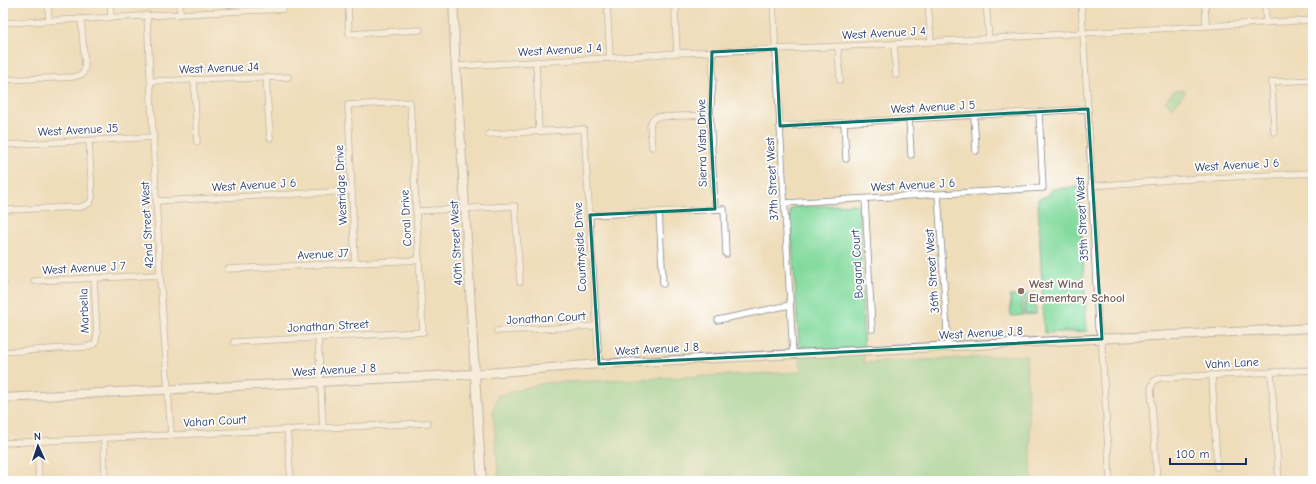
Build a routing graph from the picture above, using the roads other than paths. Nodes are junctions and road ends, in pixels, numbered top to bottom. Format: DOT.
graph roads {
  1 [pos="48,3"];
  2 [pos="110,3"];
  3 [pos="180,3"];
  4 [pos="348,3"];
  5 [pos="453,3"];
  6 [pos="607,3"];
  7 [pos="678,3"];
  8 [pos="773,3"];
  9 [pos="928,3"];
  10 [pos="986,3"];
  11 [pos="1081,3"];
  12 [pos="1205,3"];
  13 [pos="1265,3"];
  14 [pos="283,9"];
  15 [pos="180,14"];
  16 [pos="147,15"];
  17 [pos="111,17"];
  18 [pos="81,19"];
  19 [pos="1313,20"];
  20 [pos="49,21"];
  21 [pos="1266,22"];
  22 [pos="3,23"];
  23 [pos="1206,25"];
  24 [pos="420,30"];
  25 [pos="1082,32"];
  26 [pos="989,38"];
  27 [pos="931,41"];
  28 [pos="894,44"];
  29 [pos="838,46"];
  30 [pos="776,49"];
  31 [pos="712,52"];
  32 [pos="677,53"];
  33 [pos="610,58"];
  34 [pos="536,63"];
  35 [pos="456,66"];
  36 [pos="896,75"];
  37 [pos="288,76"];
  38 [pos="266,77"];
  39 [pos="3,80"];
  40 [pos="194,80"];
  41 [pos="840,80"];
  42 [pos="1313,80"];
  43 [pos="152,81"];
  44 [pos="348,105"];
  45 [pos="1088,109"];
  46 [pos="1039,112"];
  47 [pos="710,115"];
  48 [pos="974,116"];
  49 [pos="909,119"];
  50 [pos="844,123"];
  51 [pos="780,126"];
  52 [pos="539,131"];
  53 [pos="1274,132"];
  54 [pos="489,134"];
  55 [pos="154,137"];
  56 [pos="270,138"];
  57 [pos="89,141"];
  58 [pos="197,142"];
  59 [pos="3,145"];
  60 [pos="652,147"];
  61 [pos="976,151"];
  62 [pos="911,155"];
  63 [pos="846,159"];
  64 [pos="1313,173"];
  65 [pos="1091,186"];
  66 [pos="352,191"];
  67 [pos="938,195"];
  68 [pos="865,199"];
  69 [pos="157,201"];
  70 [pos="784,203"];
  71 [pos="466,208"];
  72 [pos="715,209"];
  73 [pos="3,210"];
  74 [pos="417,211"];
  75 [pos="659,212"];
  76 [pos="590,215"];
  77 [pos="726,254"];
  78 [pos="419,260"];
  79 [pos="355,263"];
  80 [pos="228,269"];
  81 [pos="160,275"];
  82 [pos="94,278"];
  83 [pos="34,281"];
  84 [pos="520,282"];
  85 [pos="663,284"];
  86 [pos="790,305"];
  87 [pos="718,320"];
  88 [pos="596,326"];
  89 [pos="1313,328"];
  90 [pos="872,329"];
  91 [pos="496,331"];
  92 [pos="423,332"];
  93 [pos="318,337"];
  94 [pos="1102,339"];
  95 [pos="234,342"];
  96 [pos="948,346"];
  97 [pos="3,352"];
  98 [pos="793,354"];
  99 [pos="599,364"];
  100 [pos="1313,370"];
  101 [pos="1271,372"];
  102 [pos="474,374"];
  103 [pos="1212,376"];
  104 [pos="321,383"];
  105 [pos="168,390"];
  106 [pos="3,398"];
  107 [pos="428,422"];
  108 [pos="324,427"];
  109 [pos="287,429"];
  110 [pos="171,434"];
  111 [pos="104,439"];
  112 [pos="37,442"];
  113 [pos="3,443"];
  114 [pos="1217,466"];
  115 [pos="39,481"];
  116 [pos="105,481"];
  117 [pos="291,481"];
  118 [pos="482,481"];
  119 [pos="1110,481"];
  120 [pos="1157,481"];
  121 [pos="1279,481"];
  1 -- 20 [label="street"];
  2 -- 17 [label="street"];
  3 -- 15 [label="street"];
  4 -- 24 [label="street"];
  5 -- 35 [label="street, 40th Street West"];
  6 -- 33 [label="street"];
  7 -- 32 [label="street"];
  8 -- 30 [label="street, 37th Street West"];
  9 -- 27 [label="street"];
  10 -- 26 [label="street"];
  11 -- 25 [label="street, 35th Street West"];
  12 -- 23 [label="street"];
  13 -- 21 [label="street"];
  14 -- 15 [label="street"];
  15 -- 16 [label="street"];
  16 -- 17 [label="street"];
  16 -- 43 [label="street, 42nd Street West"];
  17 -- 18 [label="street"];
  18 -- 20 [label="street"];
  18 -- 39 [label="street"];
  19 -- 21 [label="street, West Avenue J 4"];
  20 -- 22 [label="street"];
  21 -- 23 [label="street, West Avenue J 4"];
  23 -- 25 [label="street, West Avenue J 4"];
  25 -- 26 [label="street, West Avenue J 4"];
  25 -- 45 [label="street, 35th Street West"];
  26 -- 27 [label="street, West Avenue J 4"];
  27 -- 28 [label="street, West Avenue J 4"];
  28 -- 29 [label="street, West Avenue J 4"];
  28 -- 36 [label="street"];
  29 -- 30 [label="street, West Avenue J 4"];
  29 -- 41 [label="street"];
  30 -- 31 [label="street, West Avenue J 4"];
  30 -- 51 [label="street, 37th Street West"];
  31 -- 32 [label="street, West Avenue J 4"];
  31 -- 47 [label="street, Sierra Vista Drive"];
  32 -- 33 [label="street, West Avenue J 4"];
  33 -- 34 [label="street, West Avenue J 4"];
  34 -- 35 [label="street, West Avenue J 4"];
  34 -- 52 [label="street"];
  35 -- 71 [label="street, 40th Street West"];
  37 -- 38 [label="street, West Avenue J4"];
  38 -- 40 [label="street, West Avenue J4"];
  38 -- 56 [label="street"];
  40 -- 43 [label="street, West Avenue J4"];
  40 -- 58 [label="street"];
  42 -- 53 [label="street"];
  43 -- 55 [label="street, 42nd Street West"];
  44 -- 66 [label="street, Westridge Drive"];
  44 -- 74 [label="street, Coral Drive"];
  45 -- 46 [label="street, West Avenue J 5"];
  45 -- 65 [label="street, 35th Street West"];
  46 -- 48 [label="street, West Avenue J 5"];
  46 -- 67 [label="street, West Avenue J 6"];
  47 -- 60 [label="street"];
  47 -- 72 [label="street, Sierra Vista Drive"];
  48 -- 49 [label="street, West Avenue J 5"];
  48 -- 61 [label="street"];
  49 -- 50 [label="street, West Avenue J 5"];
  49 -- 62 [label="street"];
  50 -- 51 [label="street, West Avenue J 5"];
  50 -- 63 [label="street"];
  51 -- 70 [label="street, 37th Street West"];
  52 -- 54 [label="street"];
  52 -- 76 [label="street, Countryside Drive"];
  55 -- 57 [label="street, West Avenue J5"];
  55 -- 69 [label="street, 42nd Street West"];
  57 -- 59 [label="street, West Avenue J5"];
  57 -- 73 [label="street"];
  64 -- 65 [label="street, West Avenue J 6"];
  65 -- 94 [label="street, 35th Street West"];
  66 -- 69 [label="street, West Avenue J 6"];
  66 -- 79 [label="street, Westridge Drive"];
  67 -- 68 [label="street, West Avenue J 6"];
  67 -- 96 [label="street, 36th Street West"];
  68 -- 70 [label="street, West Avenue J 6"];
  68 -- 90 [label="street, Bogard Court"];
  69 -- 81 [label="street, 42nd Street West"];
  70 -- 86 [label="street, 37th Street West"];
  71 -- 74 [label="street"];
  71 -- 84 [label="street"];
  71 -- 102 [label="street, 40th Street West"];
  72 -- 75 [label="street"];
  72 -- 77 [label="street"];
  74 -- 78 [label="street, Coral Drive"];
  75 -- 76 [label="street"];
  75 -- 85 [label="street"];
  76 -- 88 [label="street, Countryside Drive"];
  78 -- 79 [label="street, Avenue J7"];
  78 -- 92 [label="street, Coral Drive"];
  79 -- 80 [label="street, Avenue J7"];
  81 -- 82 [label="street, West Avenue J 7"];
  81 -- 105 [label="street, 42nd Street West"];
  82 -- 83 [label="street, West Avenue J 7"];
  82 -- 97 [label="street, Marbella"];
  86 -- 87 [label="street"];
  86 -- 98 [label="street, 37th Street West"];
  88 -- 91 [label="street, Jonathan Court"];
  88 -- 99 [label="street, Countryside Drive"];
  89 -- 94 [label="street, West Avenue J 8"];
  92 -- 93 [label="street, Jonathan Street"];
  93 -- 95 [label="street, Jonathan Street"];
  93 -- 104 [label="street"];
  94 -- 96 [label="street, West Avenue J 8"];
  94 -- 119 [label="street, 35th Street West"];
  96 -- 98 [label="street, West Avenue J 8"];
  98 -- 99 [label="street, West Avenue J 8"];
  99 -- 102 [label="street, West Avenue J 8"];
  100 -- 101 [label="street, Vahn Lane"];
  101 -- 103 [label="street, Vahn Lane"];
  101 -- 121 [label="street"];
  102 -- 104 [label="street, West Avenue J 8"];
  102 -- 118 [label="street, 40th Street West"];
  103 -- 114 [label="street"];
  103 -- 120 [label="street, Vahn Lane"];
  104 -- 105 [label="street, West Avenue J 8"];
  104 -- 108 [label="street"];
  105 -- 106 [label="street, West Avenue J 8"];
  105 -- 110 [label="street, 42nd Street West"];
  107 -- 108 [label="street, Vahan Court"];
  108 -- 109 [label="street, Vahan Court"];
  109 -- 110 [label="street, Vahan Court"];
  109 -- 117 [label="street"];
  110 -- 111 [label="street, Vahan Court"];
  111 -- 112 [label="street, Vahan Court"];
  111 -- 116 [label="street"];
  112 -- 113 [label="street, Vahan Court"];
  112 -- 115 [label="street"];
}
